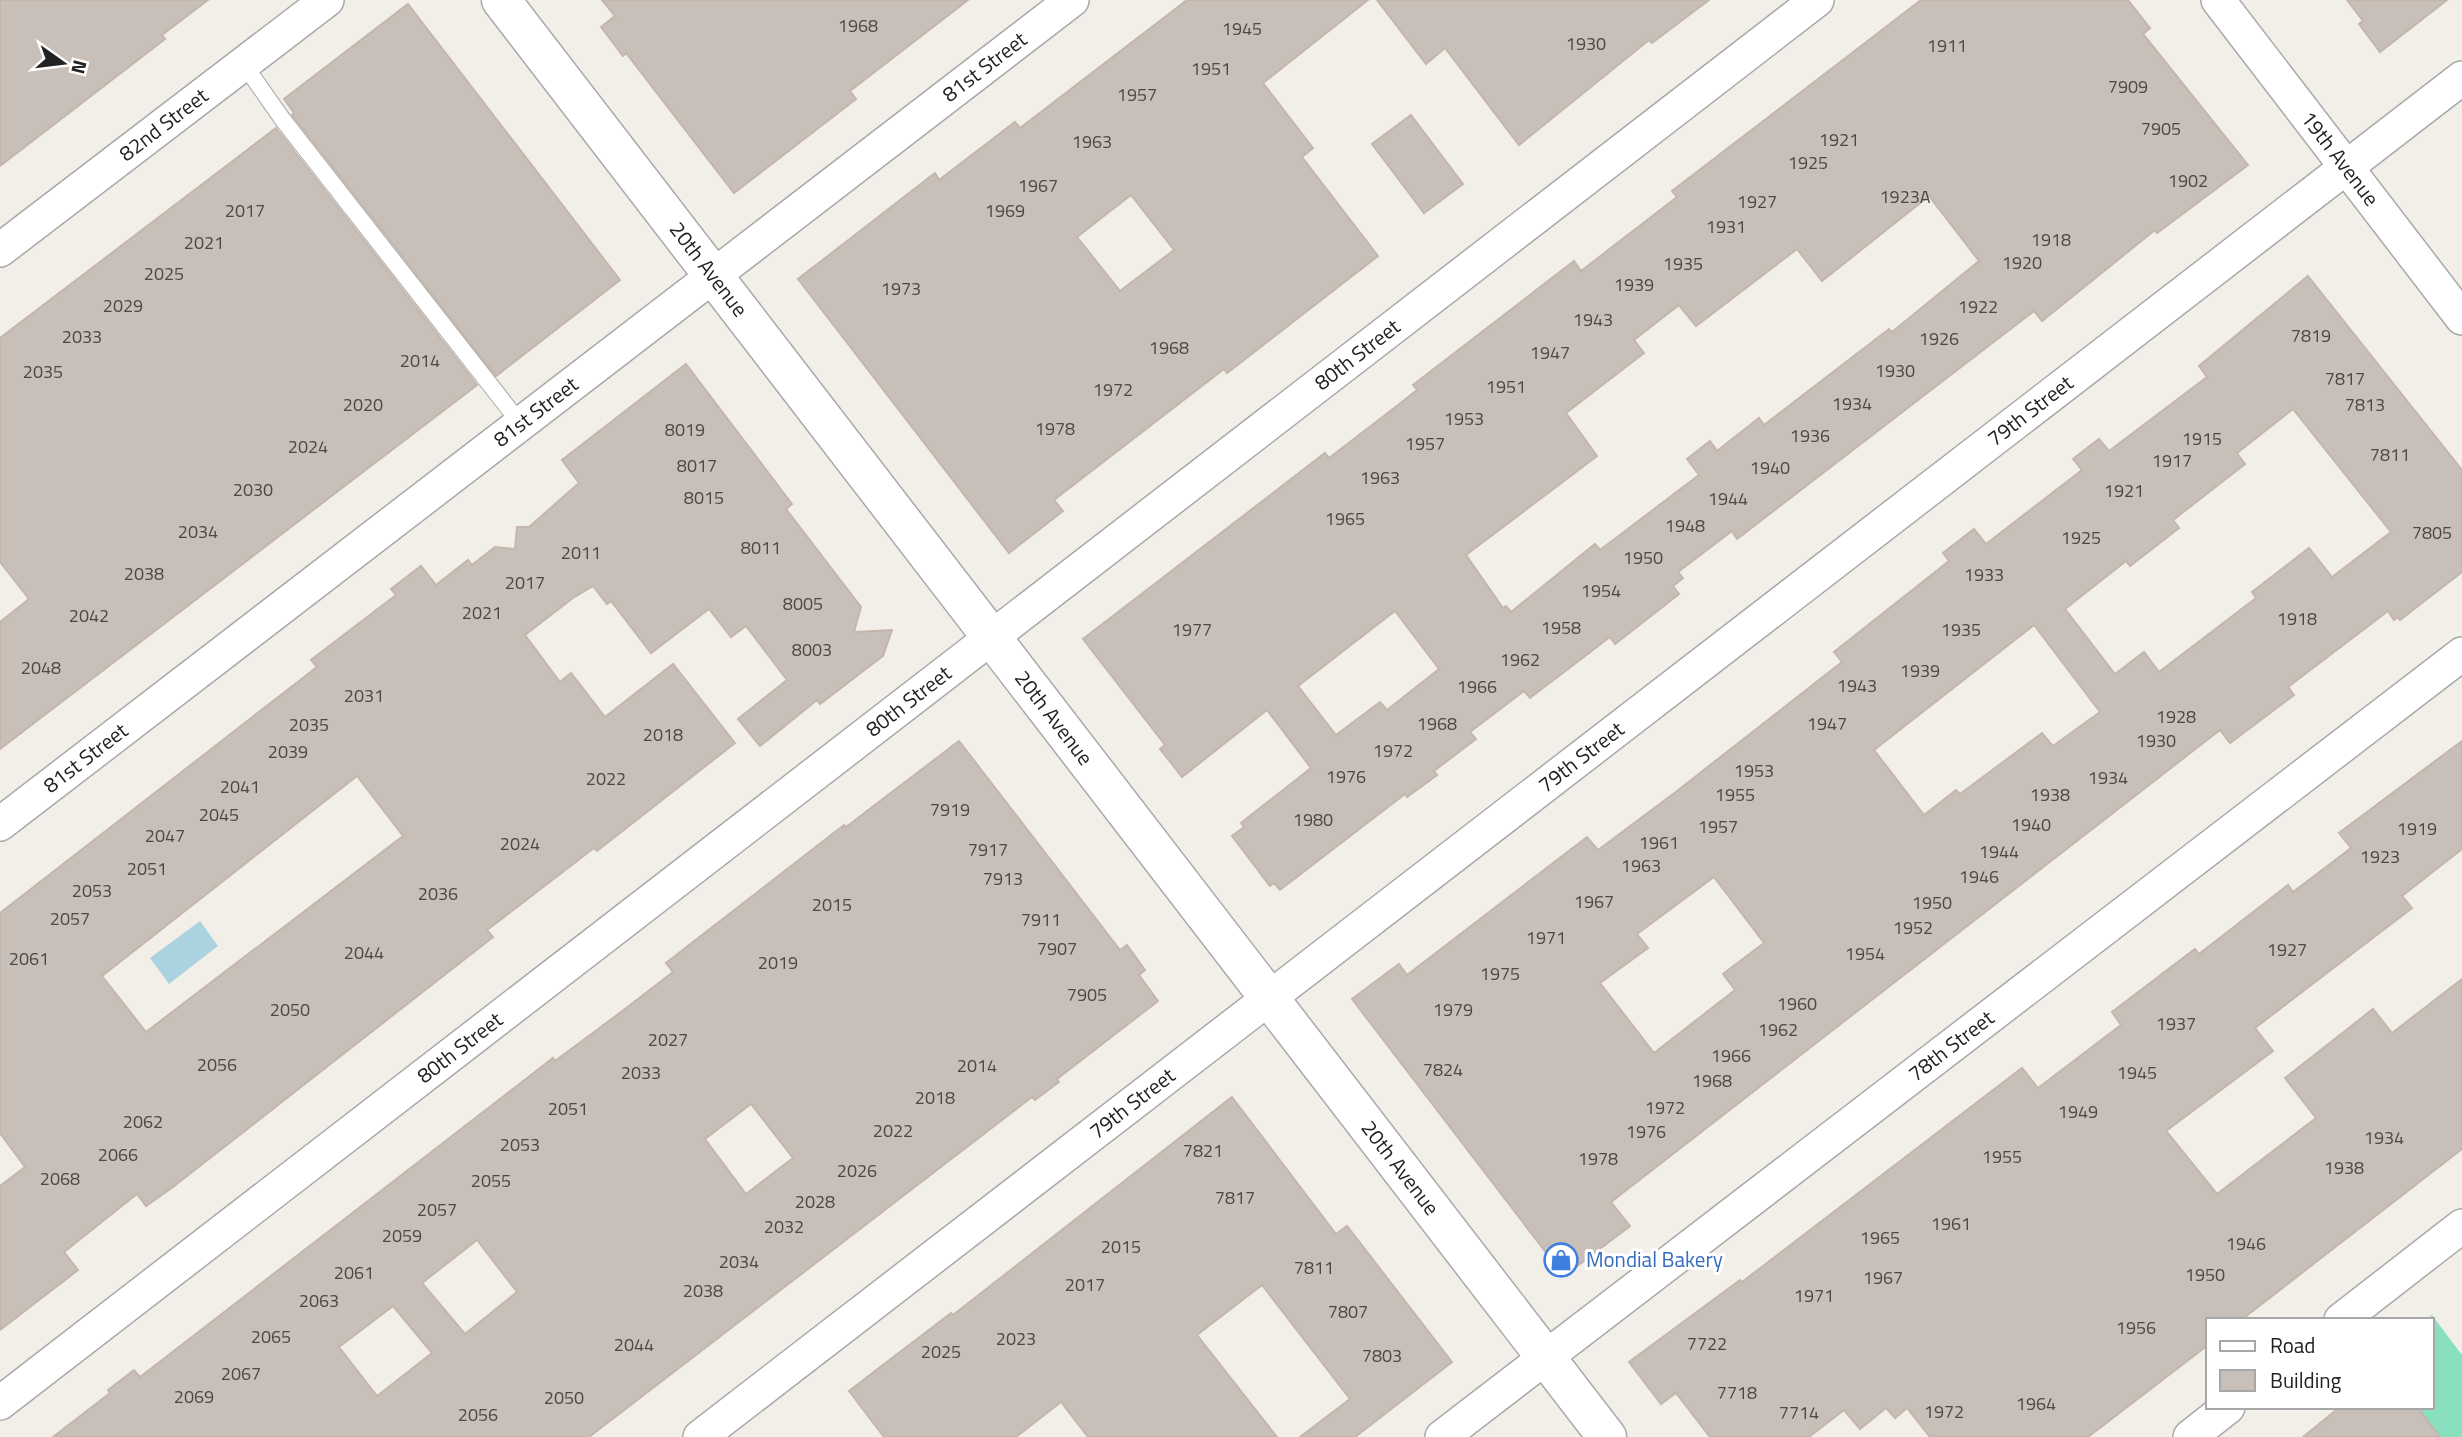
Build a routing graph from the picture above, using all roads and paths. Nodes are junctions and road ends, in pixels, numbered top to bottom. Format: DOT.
graph roads {
  1 [pos="327,0"];
  2 [pos="500,0"];
  3 [pos="1073,0"];
  4 [pos="1817,0"];
  5 [pos="2218,0"];
  6 [pos="243,63"];
  7 [pos="2462,78"];
  8 [pos="2346,167"];
  9 [pos="0,250"];
  10 [pos="714,277"];
  11 [pos="2462,318"];
  12 [pos="520,423"];
  13 [pos="992,638"];
  14 [pos="2462,654"];
  15 [pos="0,824"];
  16 [pos="1272,998"];
  17 [pos="2462,1226"];
  18 [pos="2344,1318"];
  19 [pos="1545,1358"];
  20 [pos="0,1403"];
  21 [pos="2225,1409"];
  22 [pos="700,1437"];
  23 [pos="1442,1437"];
  24 [pos="1606,1437"];
  25 [pos="2190,1437"];
  1 -- 6 [label="street, 82nd Street"];
  2 -- 10 [label="street, 20th Avenue"];
  3 -- 10 [label="street, 81st Street"];
  4 -- 13 [label="street, 80th Street"];
  5 -- 8 [label="street, 19th Avenue"];
  6 -- 9 [label="street, 82nd Street"];
  6 -- 12 [label="lane"];
  7 -- 8 [label="street, 79th Street"];
  8 -- 11 [label="street, 19th Avenue"];
  8 -- 16 [label="street, 79th Street"];
  10 -- 12 [label="street, 81st Street"];
  10 -- 13 [label="street, 20th Avenue"];
  12 -- 15 [label="street, 81st Street"];
  13 -- 16 [label="street, 20th Avenue"];
  13 -- 20 [label="street, 80th Street"];
  14 -- 19 [label="street, 78th Street"];
  16 -- 19 [label="street, 20th Avenue"];
  16 -- 22 [label="street, 79th Street"];
  17 -- 18 [label="street"];
  19 -- 23 [label="street, 78th Street"];
  19 -- 24 [label="street, 20th Avenue"];
  21 -- 25 [label="street"];
}
